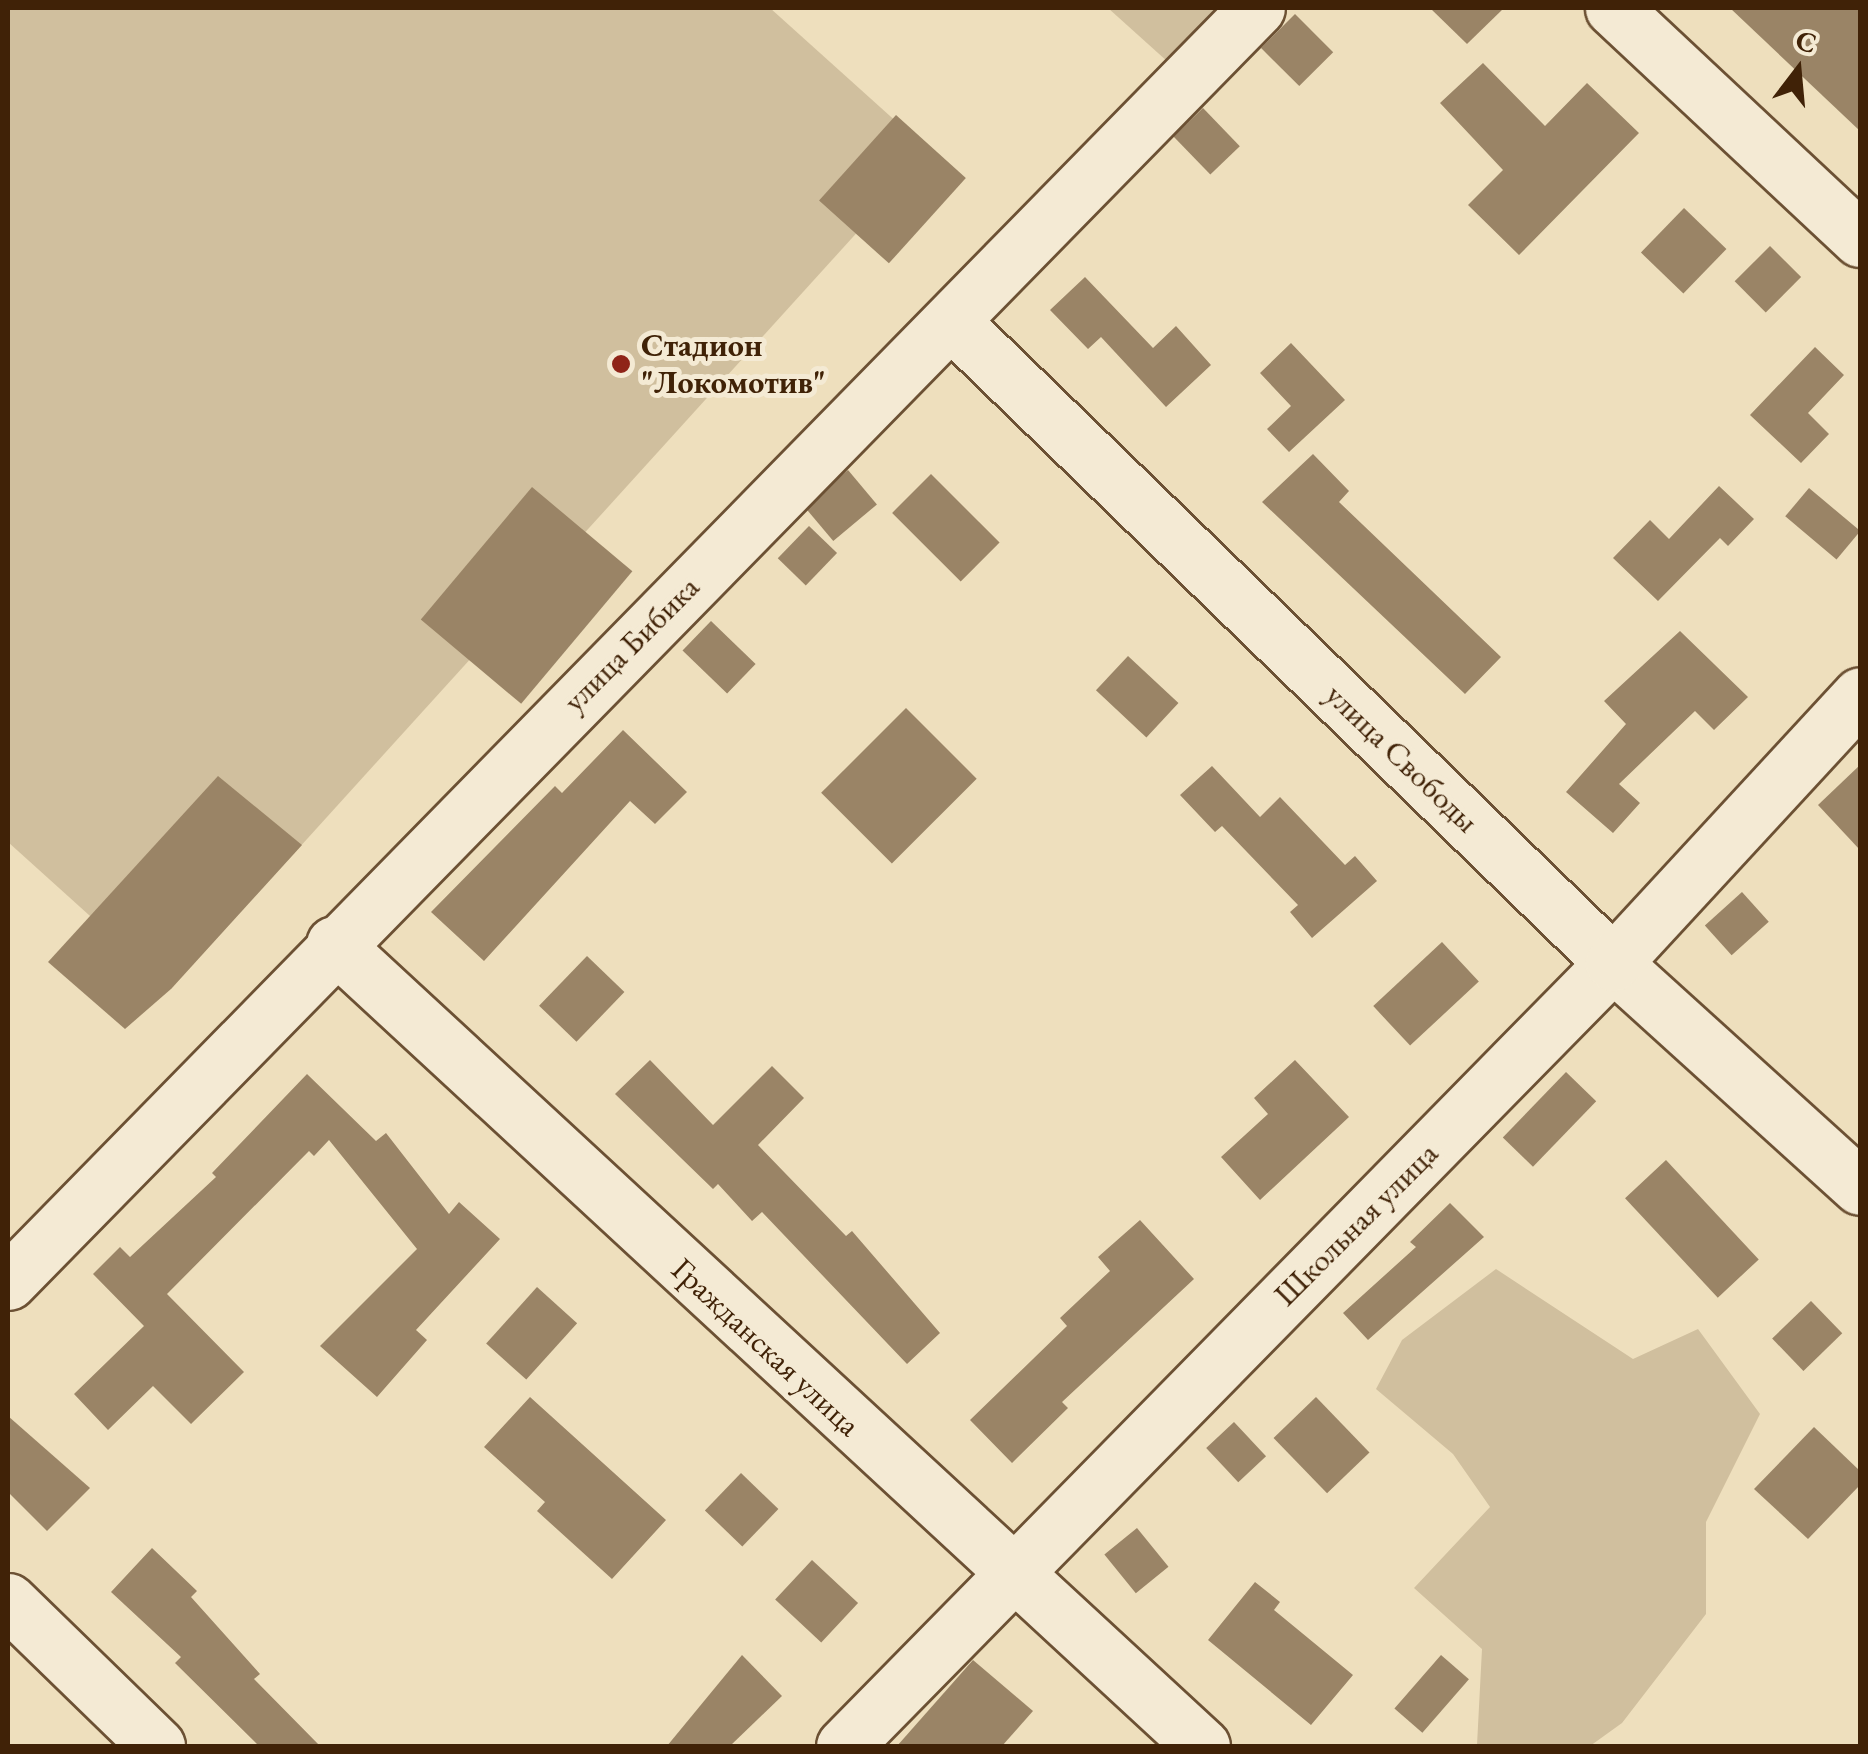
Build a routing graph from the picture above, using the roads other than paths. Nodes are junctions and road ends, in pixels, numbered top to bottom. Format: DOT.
graph roads {
  1 [pos="1257,8"];
  2 [pos="1612,8"];
  3 [pos="1860,240"];
  4 [pos="951,321"];
  5 [pos="1860,694"];
  6 [pos="334,944"];
  7 [pos="1613,963"];
  8 [pos="1860,1186"];
  9 [pos="8,1282"];
  10 [pos="1010,1575"];
  11 [pos="8,1600"];
  12 [pos="157,1746"];
  13 [pos="844,1746"];
  14 [pos="1202,1746"];
  1 -- 4 [label="street, улица Бибика"];
  2 -- 3 [label="street"];
  4 -- 6 [label="street, улица Бибика"];
  4 -- 7 [label="street, улица Свободы"];
  5 -- 7 [label="street, Школьная улица"];
  6 -- 9 [label="street, улица Бибика"];
  6 -- 10 [label="street, Гражданская улица"];
  7 -- 8 [label="street, улица Свободы"];
  7 -- 10 [label="street, Школьная улица"];
  10 -- 13 [label="street, Школьная улица"];
  10 -- 14 [label="street, Гражданская улица"];
  11 -- 12 [label="street"];
}
